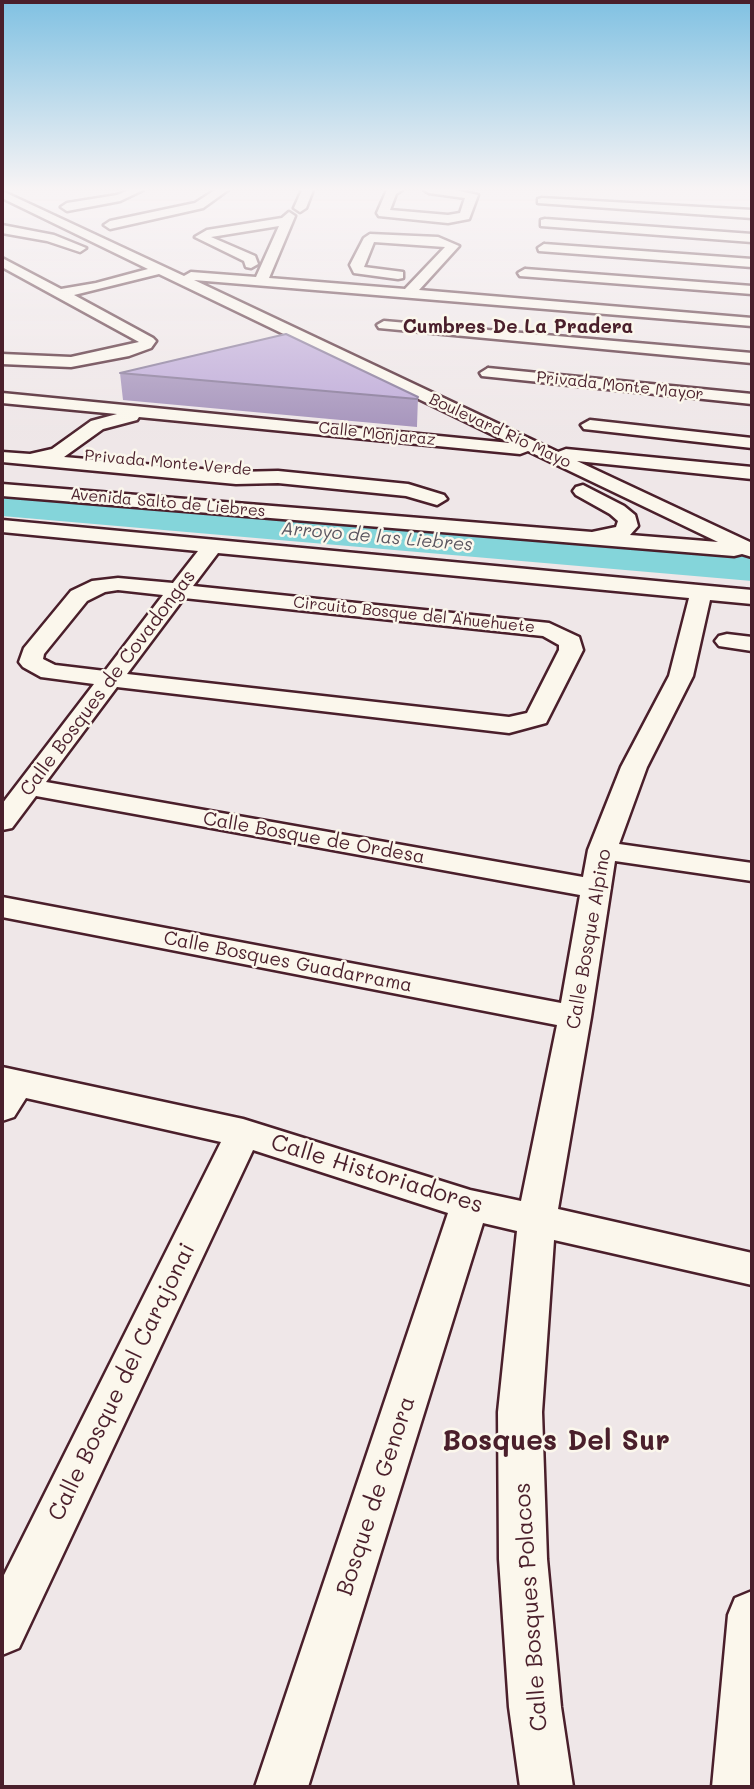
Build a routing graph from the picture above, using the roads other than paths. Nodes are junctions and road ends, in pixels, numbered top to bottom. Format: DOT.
graph roads {
  1 [pos="23,273"];
  2 [pos="141,273"];
  3 [pos="166,273"];
  4 [pos="175,273"];
  5 [pos="245,273"];
  6 [pos="264,273"];
  7 [pos="386,273"];
  8 [pos="426,273"];
  9 [pos="134,274"];
  10 [pos="525,274"];
  11 [pos="423,276"];
  12 [pos="235,281"];
  13 [pos="260,283"];
  14 [pos="284,285"];
  15 [pos="147,287"];
  16 [pos="752,290"];
  17 [pos="63,295"];
  18 [pos="407,295"];
  19 [pos="232,313"];
  20 [pos="752,322"];
  21 [pos="384,325"];
  22 [pos="13,342"];
  23 [pos="752,358"];
  24 [pos="2,359"];
  25 [pos="46,363"];
  26 [pos="488,373"];
  27 [pos="121,392"];
  28 [pos="2,398"];
  29 [pos="752,399"];
  30 [pos="68,405"];
  31 [pos="141,412"];
  32 [pos="436,422"];
  33 [pos="75,423"];
  34 [pos="97,425"];
  35 [pos="590,425"];
  36 [pos="752,443"];
  37 [pos="485,445"];
  38 [pos="2,446"];
  39 [pos="543,452"];
  40 [pos="2,457"];
  41 [pos="64,458"];
  42 [pos="521,462"];
  43 [pos="752,472"];
  44 [pos="569,485"];
  45 [pos="2,490"];
  46 [pos="436,499"];
  47 [pos="2,526"];
  48 [pos="594,538"];
  49 [pos="214,544"];
  50 [pos="752,551"];
  51 [pos="179,589"];
  52 [pos="701,592"];
  53 [pos="752,597"];
  54 [pos="727,642"];
  55 [pos="752,644"];
  56 [pos="111,678"];
  57 [pos="31,787"];
  58 [pos="2,822"];
  59 [pos="602,850"];
  60 [pos="752,872"];
  61 [pos="597,889"];
  62 [pos="2,907"];
  63 [pos="575,1017"];
  64 [pos="7,1091"];
  65 [pos="243,1133"];
  66 [pos="471,1205"];
  67 [pos="537,1218"];
  68 [pos="752,1269"];
  69 [pos="752,1615"];
  70 [pos="2,1630"];
  71 [pos="281,1787"];
  72 [pos="547,1787"];
  73 [pos="738,1787"];
  1 -- 17 [label="street"];
  2 -- 9 [label="street"];
  3 -- 19 [label="street, Boulevard Río Mayo"];
  4 -- 12 [label="street"];
  5 -- 12 [label="street"];
  6 -- 13 [label="street"];
  7 -- 11 [label="street"];
  8 -- 11 [label="street"];
  9 -- 17 [label="street"];
  9 -- 19 [label="street, Boulevard Río Mayo"];
  10 -- 16 [label="street"];
  11 -- 18 [label="street"];
  12 -- 13 [label="street"];
  13 -- 14 [label="street"];
  14 -- 18 [label="street"];
  14 -- 19 [label="street"];
  15 -- 17 [label="street"];
  17 -- 25 [label="street"];
  18 -- 20 [label="street"];
  19 -- 39 [label="street, Boulevard Río Mayo"];
  21 -- 23 [label="street"];
  22 -- 25 [label="street"];
  24 -- 25 [label="street"];
  26 -- 29 [label="street, Privada Monte Mayor"];
  27 -- 30 [label="street"];
  28 -- 30 [label="street, Calle Monjaraz"];
  30 -- 31 [label="street, Calle Monjaraz"];
  30 -- 33 [label="street, Privada Monte Verde"];
  31 -- 34 [label="street, Privada Monte Verde"];
  31 -- 37 [label="street, Calle Monjaraz"];
  32 -- 37 [label="street, Boulevard Río Mayo"];
  33 -- 34 [label="street"];
  33 -- 41 [label="street, Privada Monte Verde"];
  34 -- 41 [label="street, Privada Monte Verde"];
  35 -- 36 [label="street"];
  37 -- 39 [label="street, Calle Monjaraz"];
  37 -- 42 [label="street, Boulevard Río Mayo"];
  38 -- 41 [label="street, Privada Monte Verde"];
  39 -- 43 [label="street, Calle Monjaraz"];
  39 -- 50 [label="street, Boulevard Río Mayo"];
  40 -- 41 [label="street, Privada Monte Verde"];
  41 -- 46 [label="street, Privada Monte Verde"];
  44 -- 48 [label="street, Boulevard Río Mayo"];
  45 -- 48 [label="street, Avenida Salto de Liebres"];
  47 -- 49 [label="street, Avenida Salto de Liebres"];
  48 -- 50 [label="street, Avenida Salto de Liebres"];
  49 -- 51 [label="street, Calle Bosques de Covadongas"];
  49 -- 52 [label="street, Avenida Salto de Liebres"];
  51 -- 56 [label="street, Calle Bosques de Covadongas"];
  51 -- 56 [label="street, Circuito Bosque del Ahuehuete"];
  51 -- 56 [label="street, Circuito Bosque del Ahuehuete"];
  52 -- 53 [label="street"];
  52 -- 59 [label="street, Calle Bosque Alpino"];
  54 -- 55 [label="street"];
  56 -- 57 [label="street, Calle Bosques de Covadongas"];
  57 -- 58 [label="street, Calle Bosques de Covadongas"];
  57 -- 61 [label="street, Calle Bosque de Ordesa"];
  59 -- 60 [label="street"];
  59 -- 61 [label="street, Calle Bosque Alpino"];
  61 -- 63 [label="street, Calle Bosque Alpino"];
  62 -- 63 [label="street, Calle Bosques Guadarrama"];
  63 -- 67 [label="street, Calle Bosque Alpino"];
  64 -- 65 [label="street, Calle Historiadores"];
  65 -- 66 [label="street, Calle Historiadores"];
  65 -- 70 [label="street, Calle Bosque del Carajonai"];
  66 -- 67 [label="street, Calle Historiadores"];
  66 -- 71 [label="street, Bosque de Genora"];
  67 -- 68 [label="street, Calle Historiadores"];
  67 -- 72 [label="street, Calle Bosques Polacos"];
  69 -- 73 [label="street"];
}
